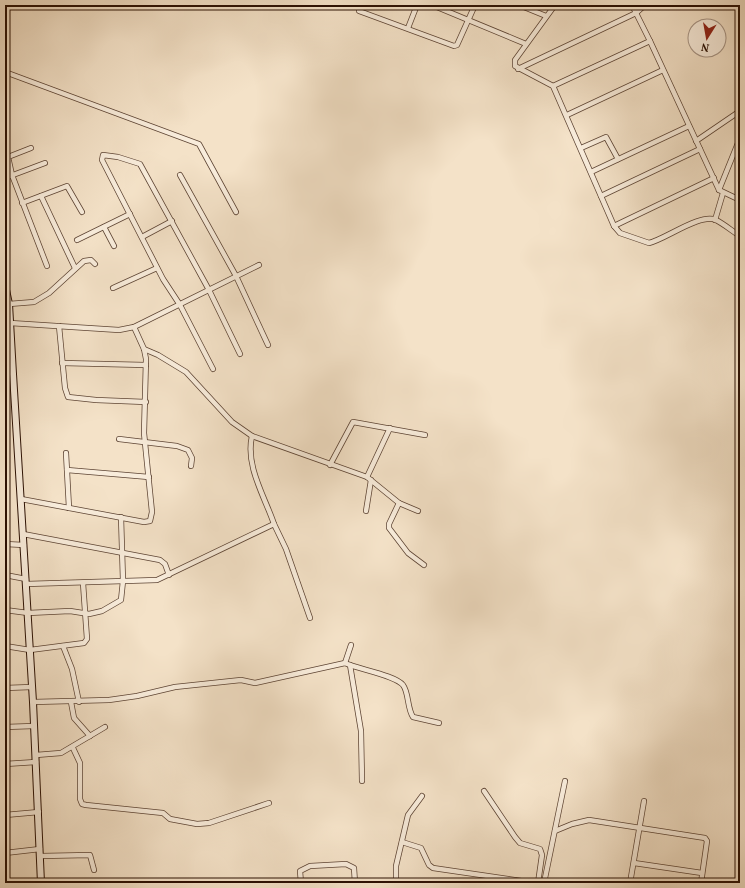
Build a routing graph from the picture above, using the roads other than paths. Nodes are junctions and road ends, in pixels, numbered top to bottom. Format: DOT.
graph roads {
  1 [pos="359,5"];
  2 [pos="417,5"];
  3 [pos="432,5"];
  4 [pos="474,5"];
  5 [pos="519,5"];
  6 [pos="555,5"];
  7 [pos="632,5"];
  8 [pos="645,5"];
  9 [pos="636,13"];
  10 [pos="546,16"];
  11 [pos="468,19"];
  12 [pos="408,28"];
  13 [pos="650,41"];
  14 [pos="526,44"];
  15 [pos="518,69"];
  16 [pos="663,70"];
  17 [pos="5,72"];
  18 [pos="553,86"];
  19 [pos="740,111"];
  20 [pos="566,115"];
  21 [pos="689,126"];
  22 [pos="740,138"];
  23 [pos="696,141"];
  24 [pos="31,148"];
  25 [pos="581,148"];
  26 [pos="700,150"];
  27 [pos="618,159"];
  28 [pos="45,163"];
  29 [pos="591,172"];
  30 [pos="12,175"];
  31 [pos="180,175"];
  32 [pos="5,178"];
  33 [pos="714,178"];
  34 [pos="721,192"];
  35 [pos="41,196"];
  36 [pos="601,196"];
  37 [pos="740,200"];
  38 [pos="22,203"];
  39 [pos="82,212"];
  40 [pos="236,212"];
  41 [pos="130,214"];
  42 [pos="715,220"];
  43 [pos="172,221"];
  44 [pos="614,226"];
  45 [pos="104,227"];
  46 [pos="740,236"];
  47 [pos="142,237"];
  48 [pos="77,240"];
  49 [pos="114,246"];
  50 [pos="95,264"];
  51 [pos="259,265"];
  52 [pos="47,266"];
  53 [pos="74,268"];
  54 [pos="157,268"];
  55 [pos="236,276"];
  56 [pos="5,286"];
  57 [pos="113,288"];
  58 [pos="209,290"];
  59 [pos="7,302"];
  60 [pos="180,305"];
  61 [pos="10,323"];
  62 [pos="59,326"];
  63 [pos="134,327"];
  64 [pos="268,345"];
  65 [pos="144,348"];
  66 [pos="240,354"];
  67 [pos="62,363"];
  68 [pos="146,365"];
  69 [pos="213,368"];
  70 [pos="146,402"];
  71 [pos="390,428"];
  72 [pos="425,435"];
  73 [pos="252,436"];
  74 [pos="119,439"];
  75 [pos="146,441"];
  76 [pos="66,453"];
  77 [pos="330,465"];
  78 [pos="191,466"];
  79 [pos="67,470"];
  80 [pos="149,477"];
  81 [pos="367,477"];
  82 [pos="371,480"];
  83 [pos="21,499"];
  84 [pos="399,503"];
  85 [pos="69,508"];
  86 [pos="366,511"];
  87 [pos="418,511"];
  88 [pos="121,517"];
  89 [pos="274,524"];
  90 [pos="23,534"];
  91 [pos="5,544"];
  92 [pos="24,545"];
  93 [pos="123,554"];
  94 [pos="424,565"];
  95 [pos="5,575"];
  96 [pos="169,575"];
  97 [pos="123,581"];
  98 [pos="26,582"];
  99 [pos="83,582"];
  100 [pos="5,610"];
  101 [pos="28,613"];
  102 [pos="85,613"];
  103 [pos="310,618"];
  104 [pos="351,645"];
  105 [pos="5,646"];
  106 [pos="63,646"];
  107 [pos="30,650"];
  108 [pos="347,664"];
  109 [pos="32,687"];
  110 [pos="5,688"];
  111 [pos="33,702"];
  112 [pos="71,702"];
  113 [pos="79,702"];
  114 [pos="439,723"];
  115 [pos="34,726"];
  116 [pos="5,727"];
  117 [pos="106,727"];
  118 [pos="90,736"];
  119 [pos="73,748"];
  120 [pos="36,755"];
  121 [pos="36,762"];
  122 [pos="5,764"];
  123 [pos="362,781"];
  124 [pos="565,781"];
  125 [pos="484,791"];
  126 [pos="422,796"];
  127 [pos="644,801"];
  128 [pos="269,804"];
  129 [pos="38,812"];
  130 [pos="5,815"];
  131 [pos="640,827"];
  132 [pos="555,831"];
  133 [pos="402,842"];
  134 [pos="40,849"];
  135 [pos="5,852"];
  136 [pos="40,856"];
  137 [pos="634,863"];
  138 [pos="94,870"];
  139 [pos="702,873"];
  140 [pos="41,883"];
  141 [pos="301,883"];
  142 [pos="355,883"];
  143 [pos="396,883"];
  144 [pos="535,883"];
  145 [pos="538,883"];
  146 [pos="544,883"];
  147 [pos="630,883"];
  148 [pos="701,883"];
  1 -- 12 [label="street"];
  2 -- 12 [label="street"];
  3 -- 11 [label="street"];
  4 -- 11 [label="street"];
  5 -- 10 [label="street"];
  6 -- 10 [label="street"];
  7 -- 9 [label="street"];
  8 -- 9 [label="street"];
  9 -- 13 [label="street"];
  9 -- 15 [label="street"];
  10 -- 14 [label="street"];
  11 -- 12 [label="street"];
  11 -- 14 [label="street"];
  13 -- 16 [label="street"];
  13 -- 18 [label="street"];
  14 -- 15 [label="street"];
  15 -- 18 [label="street"];
  16 -- 20 [label="street"];
  16 -- 21 [label="street"];
  17 -- 40 [label="street"];
  18 -- 20 [label="street"];
  19 -- 23 [label="street"];
  20 -- 25 [label="street"];
  21 -- 23 [label="street"];
  21 -- 27 [label="street"];
  22 -- 34 [label="street"];
  23 -- 26 [label="street"];
  24 -- 30 [label="street"];
  25 -- 27 [label="street"];
  25 -- 29 [label="street"];
  26 -- 33 [label="street"];
  26 -- 36 [label="street"];
  27 -- 29 [label="street"];
  28 -- 30 [label="street"];
  29 -- 36 [label="street"];
  30 -- 32 [label="street"];
  30 -- 38 [label="street"];
  31 -- 55 [label="street"];
  33 -- 34 [label="street"];
  33 -- 44 [label="street"];
  34 -- 37 [label="street"];
  34 -- 42 [label="street"];
  35 -- 38 [label="street"];
  35 -- 39 [label="street"];
  35 -- 53 [label="street"];
  36 -- 44 [label="street"];
  38 -- 52 [label="street"];
  41 -- 43 [label="street"];
  41 -- 45 [label="street"];
  41 -- 47 [label="street"];
  42 -- 44 [label="street"];
  42 -- 46 [label="street"];
  43 -- 47 [label="street"];
  43 -- 58 [label="street"];
  45 -- 48 [label="street"];
  45 -- 49 [label="street"];
  47 -- 54 [label="street"];
  50 -- 53 [label="street"];
  51 -- 55 [label="street"];
  53 -- 59 [label="street"];
  54 -- 57 [label="street"];
  54 -- 60 [label="street"];
  55 -- 58 [label="street"];
  55 -- 64 [label="street"];
  56 -- 59 [label="street"];
  58 -- 60 [label="street"];
  58 -- 66 [label="street"];
  59 -- 61 [label="street"];
  60 -- 63 [label="street"];
  60 -- 69 [label="street"];
  61 -- 62 [label="street"];
  61 -- 83 [label="street"];
  62 -- 63 [label="street"];
  62 -- 67 [label="street"];
  63 -- 65 [label="street"];
  65 -- 68 [label="street"];
  65 -- 73 [label="street"];
  67 -- 68 [label="street"];
  67 -- 70 [label="street"];
  68 -- 70 [label="street"];
  70 -- 75 [label="street"];
  71 -- 72 [label="street"];
  71 -- 77 [label="street"];
  71 -- 81 [label="street"];
  73 -- 77 [label="street"];
  73 -- 89 [label="street"];
  74 -- 75 [label="street"];
  75 -- 78 [label="street"];
  75 -- 80 [label="street"];
  76 -- 79 [label="street"];
  77 -- 81 [label="street"];
  79 -- 80 [label="street"];
  79 -- 85 [label="street"];
  80 -- 88 [label="street"];
  81 -- 82 [label="street"];
  82 -- 84 [label="street"];
  82 -- 86 [label="street"];
  83 -- 85 [label="street"];
  83 -- 90 [label="street"];
  84 -- 87 [label="street"];
  84 -- 94 [label="street"];
  85 -- 88 [label="street"];
  88 -- 93 [label="street"];
  89 -- 96 [label="street"];
  89 -- 103 [label="street"];
  90 -- 92 [label="street"];
  90 -- 93 [label="street"];
  91 -- 92 [label="street"];
  92 -- 98 [label="street"];
  93 -- 96 [label="street"];
  93 -- 97 [label="street"];
  95 -- 98 [label="street"];
  96 -- 97 [label="street"];
  97 -- 99 [label="street"];
  97 -- 102 [label="street"];
  98 -- 99 [label="street"];
  98 -- 101 [label="street"];
  99 -- 102 [label="street"];
  100 -- 101 [label="street"];
  101 -- 102 [label="street"];
  101 -- 107 [label="street"];
  102 -- 106 [label="street"];
  104 -- 108 [label="street"];
  105 -- 107 [label="street"];
  106 -- 107 [label="street"];
  106 -- 113 [label="street"];
  107 -- 109 [label="street"];
  108 -- 113 [label="street"];
  108 -- 114 [label="street"];
  108 -- 123 [label="street"];
  109 -- 110 [label="street"];
  109 -- 111 [label="street"];
  111 -- 112 [label="street"];
  111 -- 115 [label="street"];
  112 -- 113 [label="street"];
  112 -- 118 [label="street"];
  115 -- 116 [label="street"];
  115 -- 120 [label="street"];
  117 -- 118 [label="street"];
  118 -- 119 [label="street"];
  119 -- 120 [label="street"];
  119 -- 128 [label="street"];
  120 -- 121 [label="street"];
  121 -- 122 [label="street"];
  121 -- 129 [label="street"];
  124 -- 132 [label="street"];
  125 -- 145 [label="street"];
  126 -- 133 [label="street"];
  127 -- 131 [label="street"];
  129 -- 130 [label="street"];
  129 -- 134 [label="street"];
  131 -- 132 [label="street"];
  131 -- 137 [label="street"];
  131 -- 139 [label="street"];
  132 -- 146 [label="street"];
  133 -- 143 [label="street"];
  133 -- 144 [label="street"];
  134 -- 135 [label="street"];
  134 -- 136 [label="street"];
  136 -- 138 [label="street"];
  136 -- 140 [label="street"];
  137 -- 139 [label="street"];
  137 -- 147 [label="street"];
  139 -- 148 [label="street"];
  141 -- 142 [label="street"];
}
